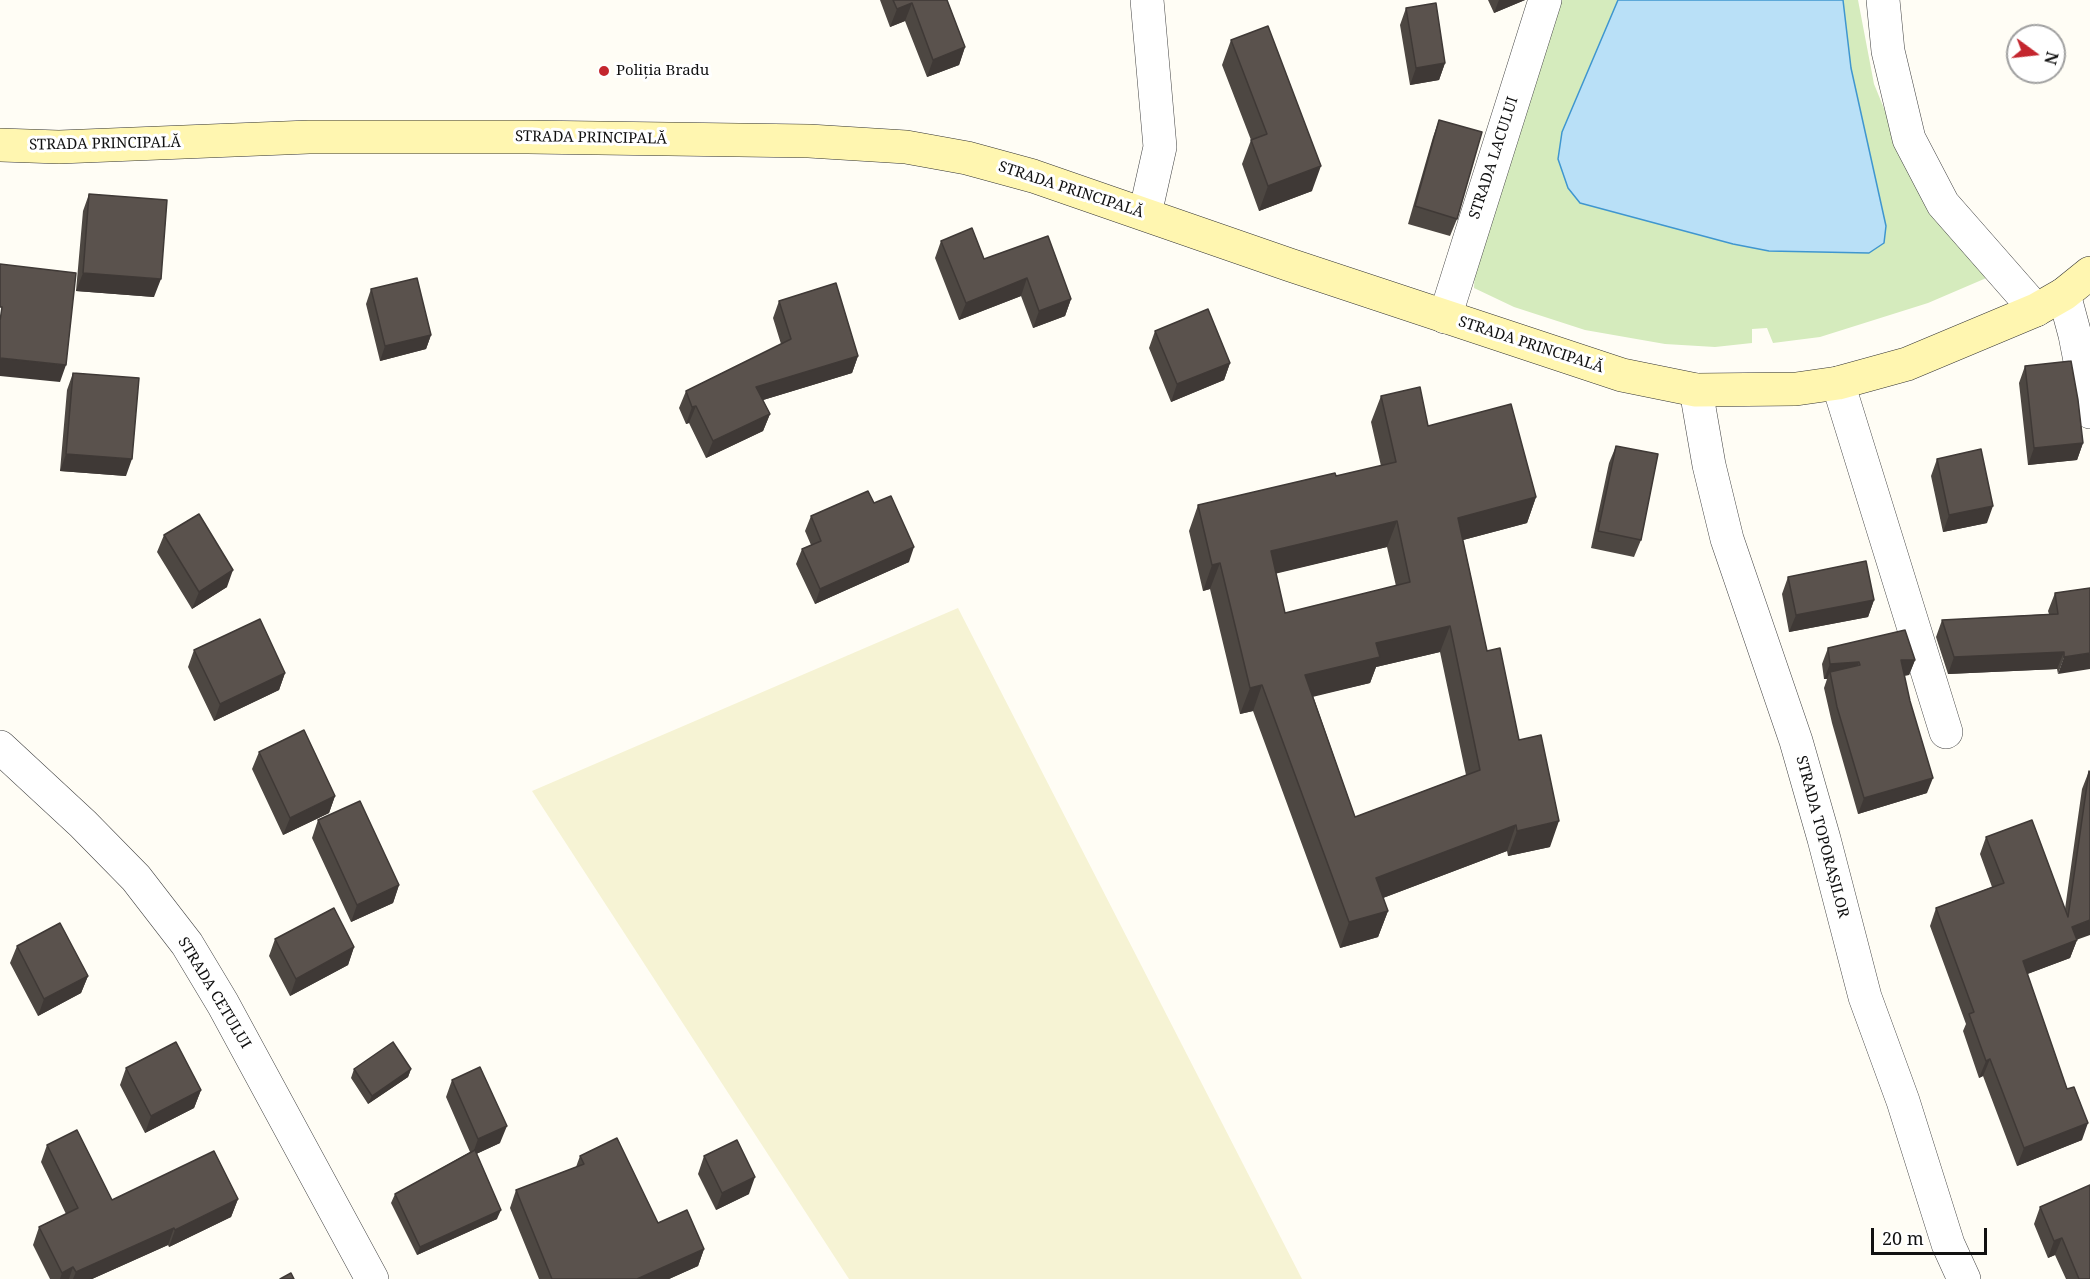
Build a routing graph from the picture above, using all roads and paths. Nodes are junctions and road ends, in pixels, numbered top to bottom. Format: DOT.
graph roads {
  1 [pos="1147,0"];
  2 [pos="1545,0"];
  3 [pos="1883,0"];
  4 [pos="0,145"];
  5 [pos="1145,214"];
  6 [pos="2090,273"];
  7 [pos="2064,294"];
  8 [pos="2036,310"];
  9 [pos="1445,317"];
  10 [pos="1838,383"];
  11 [pos="1696,390"];
  12 [pos="2090,412"];
  13 [pos="1946,732"];
  14 [pos="0,747"];
  15 [pos="372,1279"];
  16 [pos="1964,1279"];
  1 -- 5 [label="street"];
  2 -- 9 [label="street, STRADA LACULUI"];
  3 -- 8 [label="street"];
  4 -- 5 [label="main road, STRADA PRINCIPALĂ"];
  5 -- 9 [label="main road, STRADA PRINCIPALĂ"];
  6 -- 7 [label="main road, STRADA PRINCIPALĂ"];
  7 -- 8 [label="main road, STRADA PRINCIPALĂ"];
  7 -- 12 [label="street"];
  8 -- 10 [label="main road, STRADA PRINCIPALĂ"];
  9 -- 11 [label="main road, STRADA PRINCIPALĂ"];
  10 -- 11 [label="main road, STRADA PRINCIPALĂ"];
  10 -- 13 [label="street"];
  11 -- 16 [label="street, STRADA TOPORAȘILOR"];
  14 -- 15 [label="street, STRADA CETULUI"];
}
